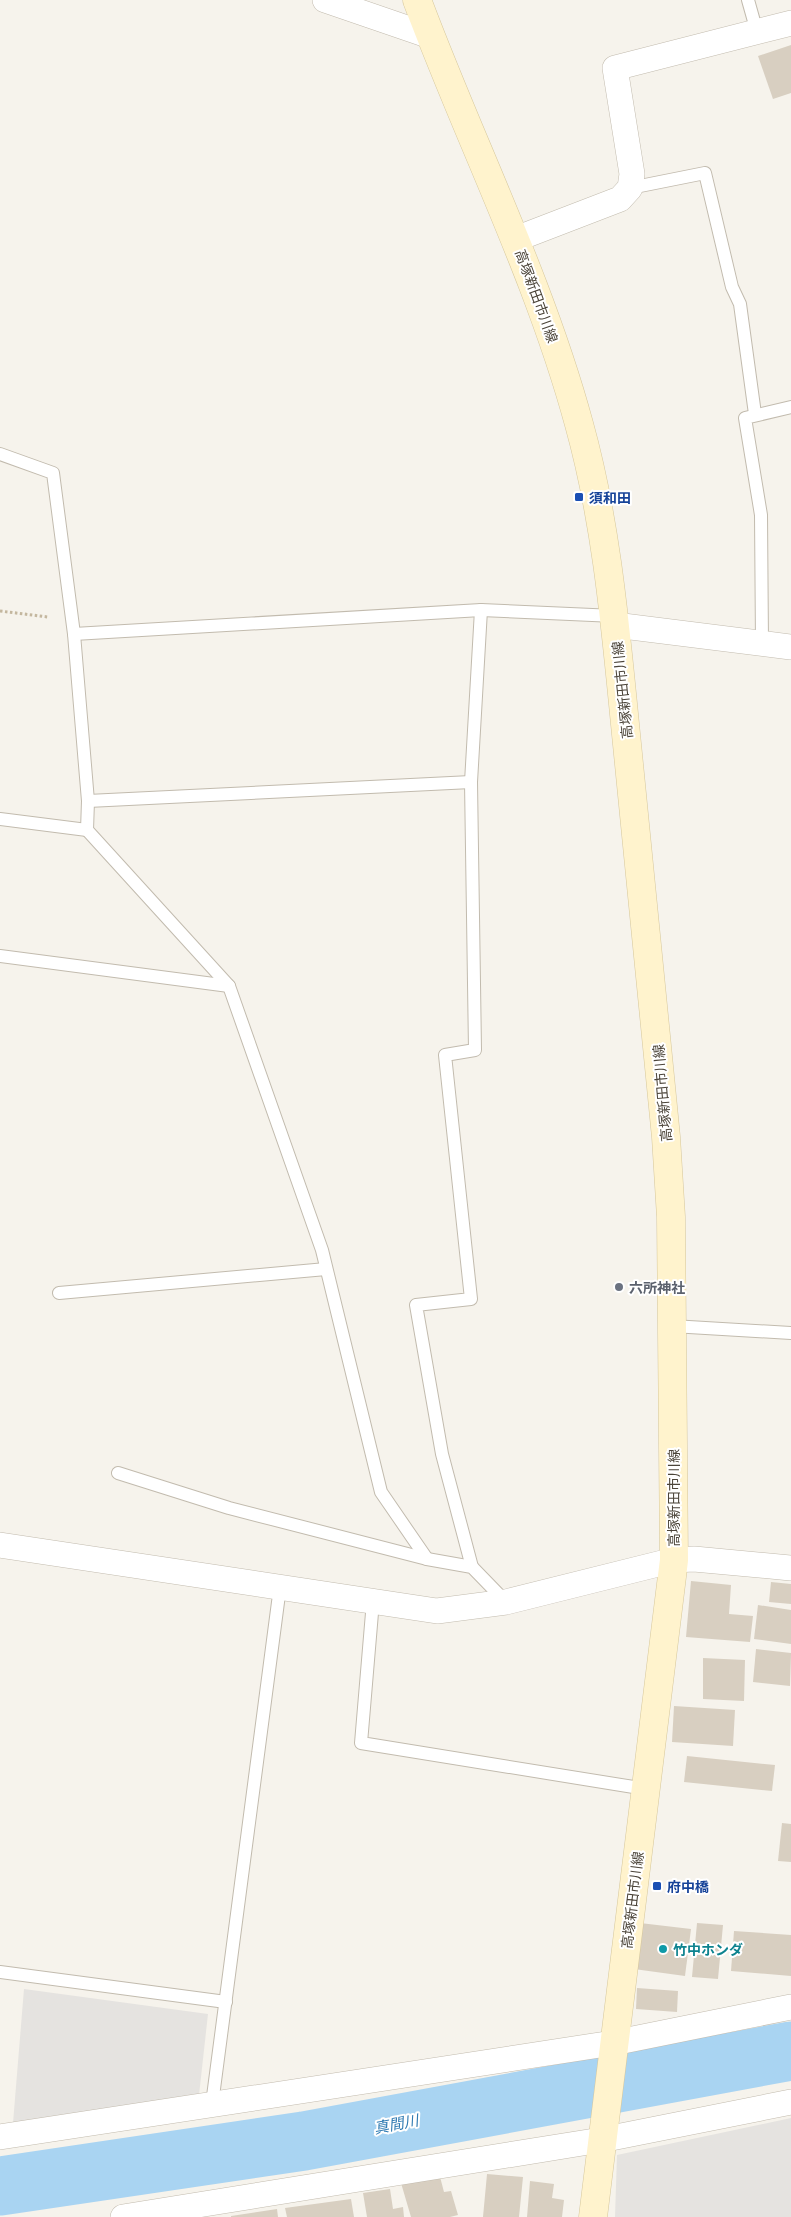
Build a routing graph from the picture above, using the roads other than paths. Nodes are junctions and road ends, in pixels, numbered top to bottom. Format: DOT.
graph roads {
  1 [pos="325,0"];
  2 [pos="417,0"];
  3 [pos="748,0"];
  4 [pos="791,23"];
  5 [pos="757,32"];
  6 [pos="430,36"];
  7 [pos="630,188"];
  8 [pos="516,239"];
  9 [pos="791,407"];
  10 [pos="755,414"];
  11 [pos="0,454"];
  12 [pos="481,610"];
  13 [pos="615,620"];
  14 [pos="74,634"];
  15 [pos="762,644"];
  16 [pos="791,647"];
  17 [pos="471,782"];
  18 [pos="88,801"];
  19 [pos="0,819"];
  20 [pos="87,830"];
  21 [pos="0,956"];
  22 [pos="229,986"];
  23 [pos="326,1269"];
  24 [pos="59,1292"];
  25 [pos="672,1326"];
  26 [pos="791,1333"];
  27 [pos="118,1473"];
  28 [pos="0,1545"];
  29 [pos="427,1559"];
  30 [pos="674,1560"];
  31 [pos="472,1567"];
  32 [pos="791,1568"];
  33 [pos="280,1587"];
  34 [pos="373,1601"];
  35 [pos="506,1602"];
  36 [pos="646,1789"];
  37 [pos="0,1972"];
  38 [pos="226,2002"];
  39 [pos="791,2008"];
  40 [pos="612,2051"];
  41 [pos="791,2102"];
  42 [pos="212,2104"];
  43 [pos="602,2131"];
  44 [pos="0,2137"];
  45 [pos="123,2217"];
  46 [pos="593,2217"];
  1 -- 6 [label="street"];
  2 -- 6 [label="main road, 高塚新田市川線"];
  3 -- 5 [label="lane"];
  4 -- 5 [label="street"];
  5 -- 7 [label="street"];
  6 -- 8 [label="main road, 高塚新田市川線"];
  7 -- 8 [label="street"];
  7 -- 10 [label="lane"];
  8 -- 13 [label="main road, 高塚新田市川線"];
  9 -- 10 [label="lane"];
  10 -- 15 [label="lane"];
  11 -- 14 [label="lane"];
  12 -- 13 [label="lane"];
  12 -- 14 [label="lane"];
  12 -- 17 [label="lane"];
  13 -- 15 [label="street"];
  13 -- 25 [label="main road, 高塚新田市川線"];
  14 -- 18 [label="lane"];
  15 -- 16 [label="street"];
  17 -- 18 [label="lane"];
  17 -- 31 [label="lane"];
  18 -- 20 [label="lane"];
  19 -- 20 [label="lane"];
  20 -- 22 [label="lane"];
  21 -- 22 [label="lane"];
  22 -- 23 [label="lane"];
  23 -- 24 [label="lane"];
  23 -- 29 [label="lane"];
  25 -- 26 [label="lane"];
  25 -- 30 [label="main road, 高塚新田市川線"];
  27 -- 29 [label="lane"];
  28 -- 33 [label="street"];
  29 -- 31 [label="lane"];
  30 -- 32 [label="street"];
  30 -- 35 [label="street"];
  30 -- 36 [label="main road, 高塚新田市川線"];
  31 -- 35 [label="lane"];
  33 -- 34 [label="street"];
  33 -- 38 [label="lane"];
  34 -- 35 [label="street"];
  34 -- 36 [label="lane"];
  36 -- 40 [label="main road, 高塚新田市川線"];
  37 -- 38 [label="lane"];
  38 -- 42 [label="lane"];
  39 -- 40 [label="street"];
  40 -- 42 [label="street"];
  40 -- 43 [label="main road, 高塚新田市川線"];
  41 -- 43 [label="street"];
  42 -- 44 [label="street"];
  43 -- 45 [label="street"];
  43 -- 46 [label="main road, 高塚新田市川線"];
}
